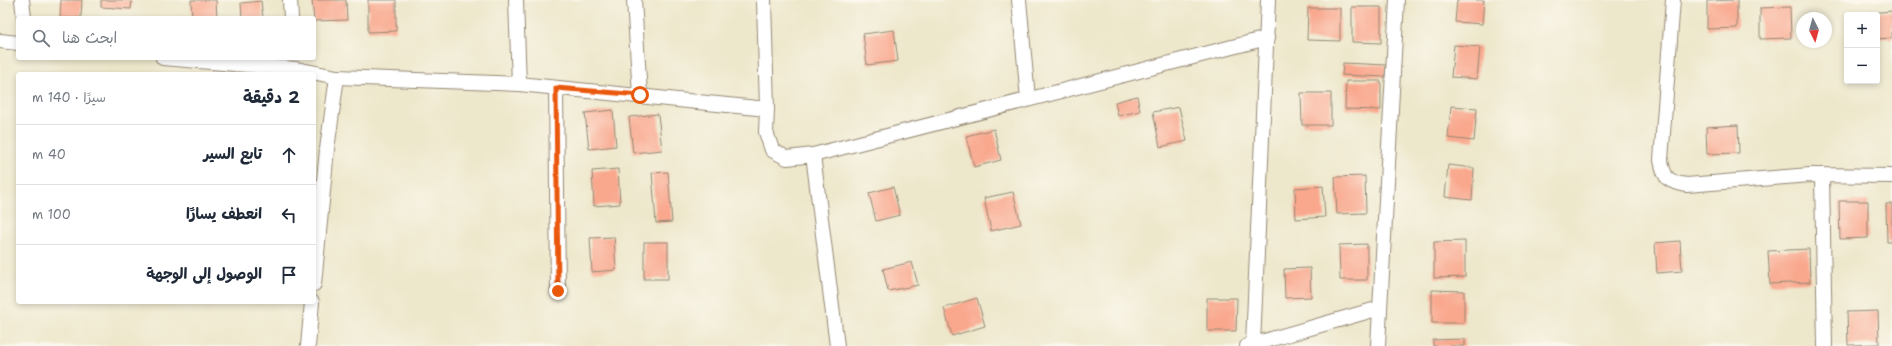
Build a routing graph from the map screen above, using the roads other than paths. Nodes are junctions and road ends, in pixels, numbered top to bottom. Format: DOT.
graph roads {
  1 [pos="22,0"];
  2 [pos="290,0"];
  3 [pos="516,0"];
  4 [pos="634,0"];
  5 [pos="764,0"];
  6 [pos="1019,0"];
  7 [pos="1268,0"];
  8 [pos="1396,0"];
  9 [pos="1673,0"];
  10 [pos="24,16"];
  11 [pos="291,16"];
  12 [pos="1267,38"];
  13 [pos="0,41"];
  14 [pos="16,43"];
  15 [pos="216,60"];
  16 [pos="296,63"];
  17 [pos="337,77"];
  18 [pos="519,84"];
  19 [pos="556,88"];
  20 [pos="640,95"];
  21 [pos="1028,99"];
  22 [pos="768,109"];
  23 [pos="813,155"];
  24 [pos="1822,175"];
  25 [pos="1892,176"];
  26 [pos="316,263"];
  27 [pos="558,291"];
  28 [pos="312,304"];
  29 [pos="1380,308"];
  30 [pos="1250,345"];
  31 [pos="308,346"];
  32 [pos="837,346"];
  33 [pos="1378,346"];
  34 [pos="1825,346"];
  1 -- 10 [label="street"];
  2 -- 11 [label="street"];
  3 -- 18 [label="street"];
  4 -- 20 [label="street"];
  5 -- 22 [label="street"];
  6 -- 21 [label="street"];
  7 -- 12 [label="street"];
  8 -- 29 [label="street"];
  9 -- 24 [label="street"];
  12 -- 21 [label="street"];
  12 -- 30 [label="street"];
  13 -- 14 [label="street"];
  15 -- 16 [label="street"];
  16 -- 17 [label="street"];
  17 -- 18 [label="street"];
  17 -- 26 [label="street"];
  18 -- 19 [label="street"];
  19 -- 20 [label="street"];
  19 -- 27 [label="street"];
  20 -- 22 [label="street"];
  21 -- 23 [label="street"];
  22 -- 23 [label="street"];
  23 -- 32 [label="street"];
  24 -- 25 [label="street"];
  24 -- 34 [label="street"];
  28 -- 31 [label="street"];
  29 -- 30 [label="street"];
  29 -- 33 [label="street"];
}
